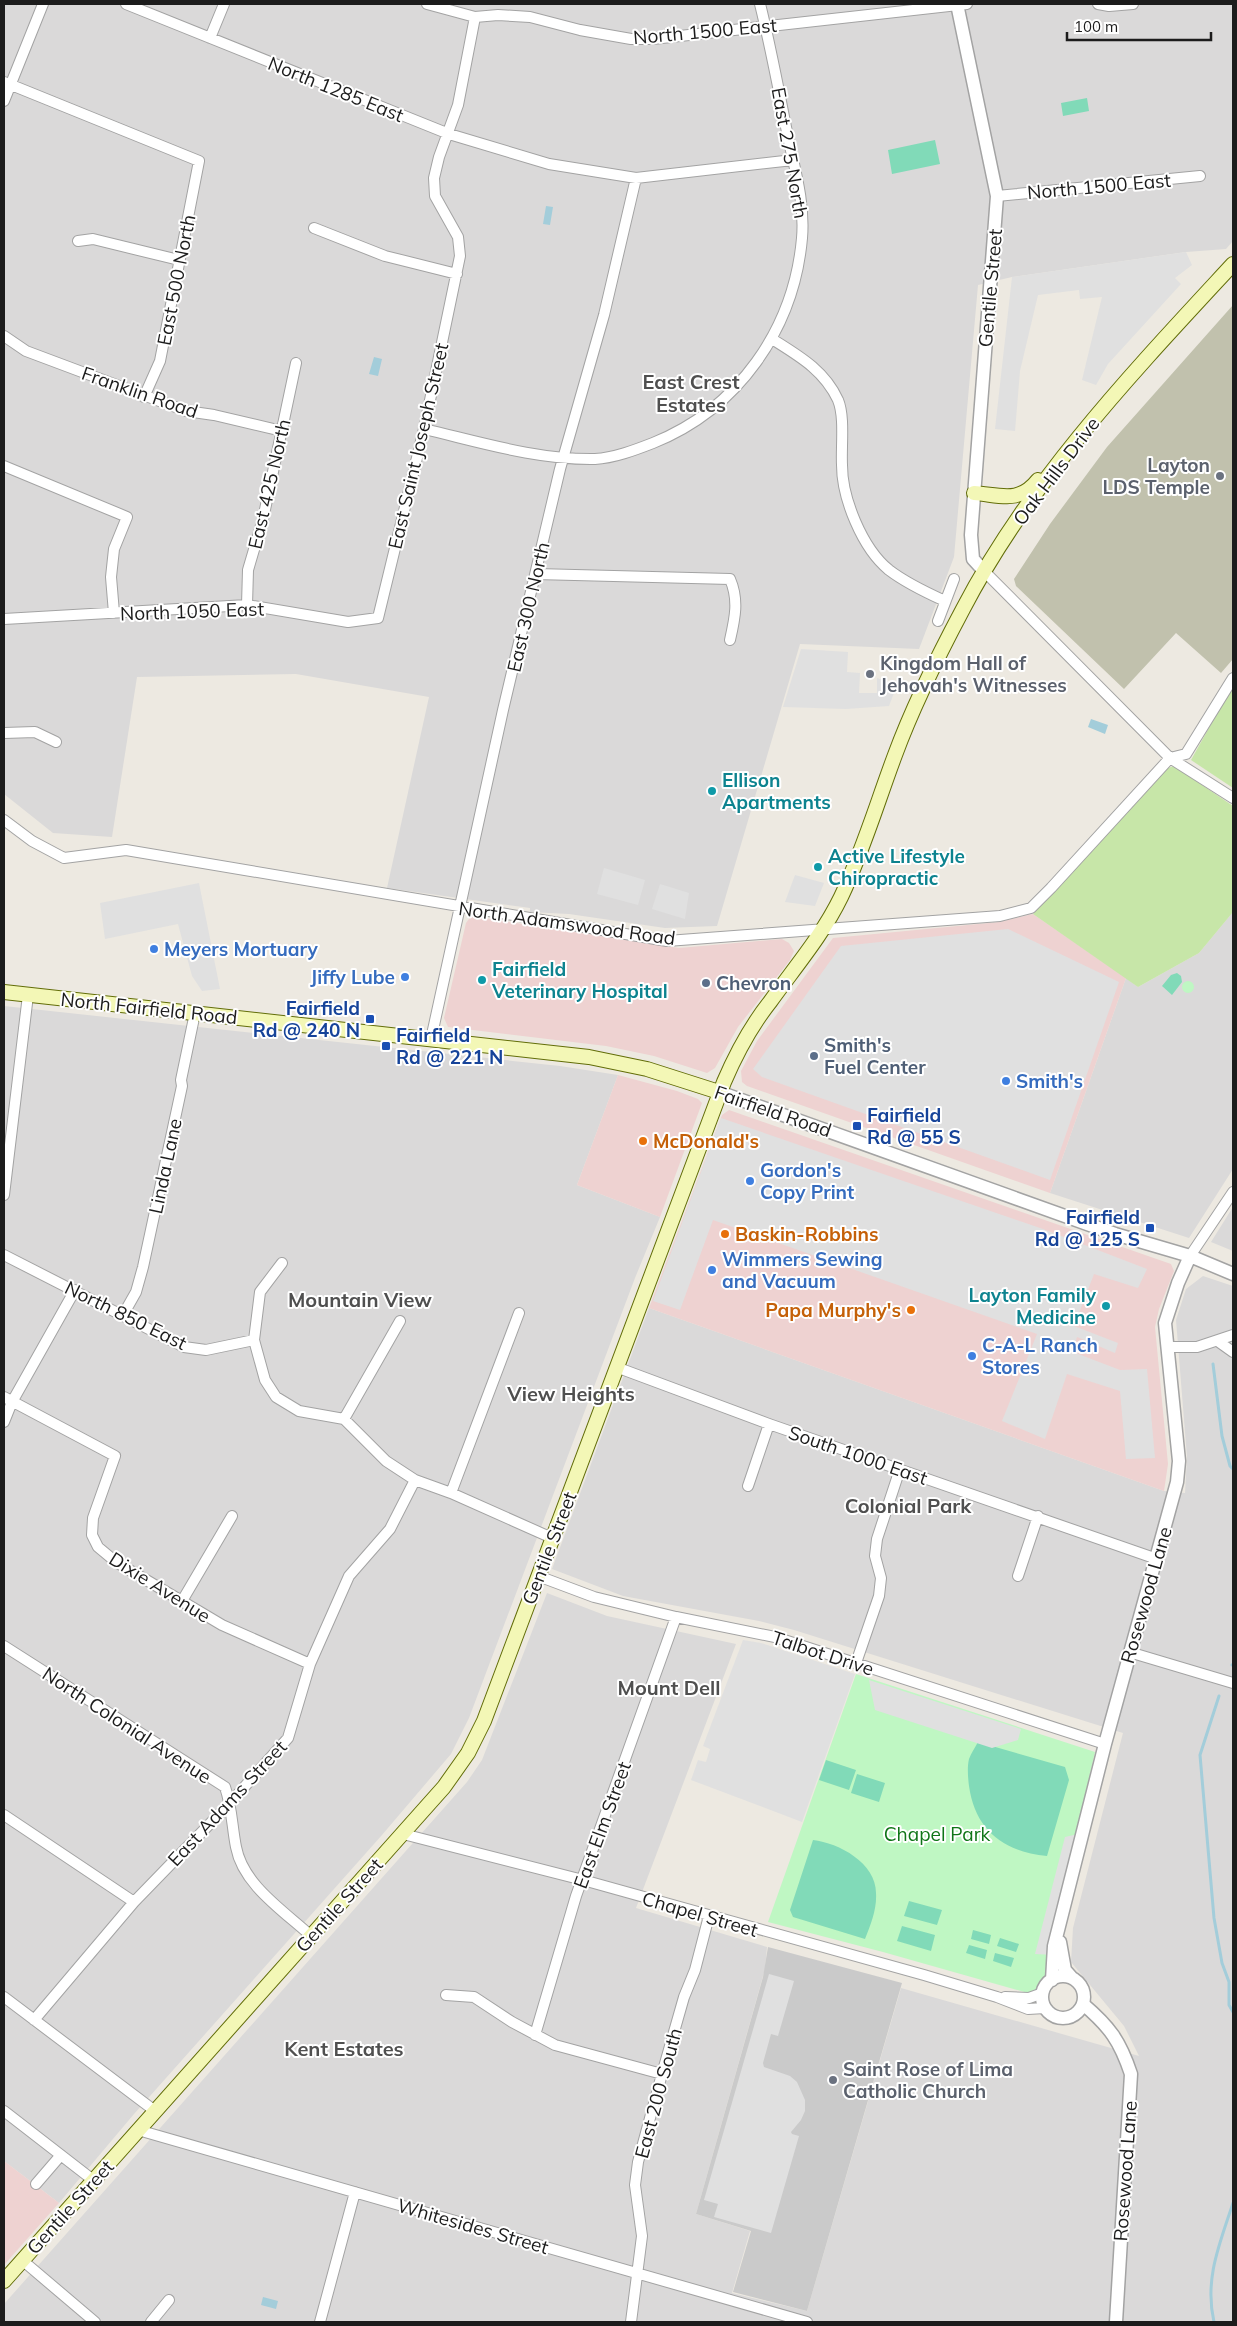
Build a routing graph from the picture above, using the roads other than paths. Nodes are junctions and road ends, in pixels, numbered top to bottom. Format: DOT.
graph roads {
  1 [pos="43,4"];
  2 [pos="126,4"];
  3 [pos="224,4"];
  4 [pos="427,4"];
  5 [pos="760,4"];
  6 [pos="957,4"];
  7 [pos="967,4"];
  8 [pos="1098,4"];
  9 [pos="1133,4"];
  10 [pos="1109,5"];
  11 [pos="474,17"];
  12 [pos="766,27"];
  13 [pos="210,38"];
  14 [pos="7,83"];
  15 [pos="4,101"];
  16 [pos="449,134"];
  17 [pos="793,160"];
  18 [pos="1200,176"];
  19 [pos="636,178"];
  20 [pos="997,196"];
  21 [pos="314,228"];
  22 [pos="78,241"];
  23 [pos="179,260"];
  24 [pos="1233,264"];
  25 [pos="457,274"];
  26 [pos="4,336"];
  27 [pos="772,339"];
  28 [pos="296,363"];
  29 [pos="144,397"];
  30 [pos="424,429"];
  31 [pos="282,431"];
  32 [pos="1082,435"];
  33 [pos="563,457"];
  34 [pos="4,466"];
  35 [pos="974,493"];
  36 [pos="984,571"];
  37 [pos="536,574"];
  38 [pos="954,579"];
  39 [pos="945,601"];
  40 [pos="248,605"];
  41 [pos="114,613"];
  42 [pos="378,618"];
  43 [pos="4,619"];
  44 [pos="938,621"];
  45 [pos="730,640"];
  46 [pos="1233,678"];
  47 [pos="916,705"];
  48 [pos="4,734"];
  49 [pos="56,742"];
  50 [pos="1170,758"];
  51 [pos="1233,798"];
  52 [pos="4,820"];
  53 [pos="460,907"];
  54 [pos="824,930"];
  55 [pos="4,992"];
  56 [pos="28,994"];
  57 [pos="195,1013"];
  58 [pos="431,1039"];
  59 [pos="680,1079"];
  60 [pos="719,1092"];
  61 [pos="1233,1192"];
  62 [pos="4,1195"];
  63 [pos="4,1255"];
  64 [pos="1190,1256"];
  65 [pos="282,1263"];
  66 [pos="1233,1274"];
  67 [pos="75,1290"];
  68 [pos="519,1313"];
  69 [pos="123,1315"];
  70 [pos="400,1321"];
  71 [pos="1233,1335"];
  72 [pos="254,1340"];
  73 [pos="1219,1342"];
  74 [pos="1168,1346"];
  75 [pos="1233,1352"];
  76 [pos="616,1367"];
  77 [pos="8,1400"];
  78 [pos="344,1419"];
  79 [pos="4,1422"];
  80 [pos="769,1424"];
  81 [pos="900,1469"];
  82 [pos="415,1480"];
  83 [pos="748,1486"];
  84 [pos="451,1493"];
  85 [pos="232,1516"];
  86 [pos="1038,1516"];
  87 [pos="552,1538"];
  88 [pos="1157,1559"];
  89 [pos="538,1576"];
  90 [pos="1018,1576"];
  91 [pos="182,1601"];
  92 [pos="676,1617"];
  93 [pos="4,1646"];
  94 [pos="1129,1652"];
  95 [pos="856,1663"];
  96 [pos="310,1664"];
  97 [pos="1233,1683"];
  98 [pos="1104,1744"];
  99 [pos="230,1803"];
  100 [pos="4,1815"];
  101 [pos="403,1834"];
  102 [pos="583,1880"];
  103 [pos="134,1902"];
  104 [pos="710,1916"];
  105 [pos="1058,1932"];
  106 [pos="312,1936"];
  107 [pos="1072,1978"];
  108 [pos="1052,1980"];
  109 [pos="1043,1992"];
  110 [pos="446,1995"];
  111 [pos="4,1997"];
  112 [pos="997,1997"];
  113 [pos="1045,2008"];
  114 [pos="1080,2009"];
  115 [pos="34,2020"];
  116 [pos="535,2035"];
  117 [pos="662,2074"];
  118 [pos="4,2111"];
  119 [pos="155,2111"];
  120 [pos="138,2130"];
  121 [pos="61,2155"];
  122 [pos="93,2180"];
  123 [pos="36,2184"];
  124 [pos="355,2192"];
  125 [pos="22,2260"];
  126 [pos="639,2274"];
  127 [pos="4,2281"];
  128 [pos="169,2300"];
  129 [pos="95,2322"];
  130 [pos="151,2322"];
  131 [pos="320,2322"];
  132 [pos="632,2322"];
  133 [pos="807,2322"];
  134 [pos="1116,2322"];
  1 -- 14 [label="street"];
  2 -- 13 [label="street, North 1285 East"];
  3 -- 13 [label="street"];
  4 -- 11 [label="street, North 1500 East"];
  5 -- 12 [label="street, East 275 North"];
  6 -- 7 [label="street, North 1500 East"];
  6 -- 12 [label="street, North 1500 East"];
  6 -- 20 [label="street, Gentile Street"];
  8 -- 10 [label="street"];
  9 -- 10 [label="street"];
  11 -- 12 [label="street, North 1500 East"];
  11 -- 16 [label="street, East Saint Joseph Street"];
  12 -- 17 [label="street, East 275 North"];
  13 -- 16 [label="street, North 1285 East"];
  14 -- 15 [label="street"];
  14 -- 23 [label="street, East 500 North"];
  16 -- 19 [label="street, North 1285 East"];
  16 -- 25 [label="street, East Saint Joseph Street"];
  17 -- 19 [label="street, North 1285 East"];
  17 -- 27 [label="street, East 275 North"];
  18 -- 20 [label="street, North 1500 East"];
  19 -- 33 [label="street, East 300 North"];
  20 -- 35 [label="street, Gentile Street"];
  21 -- 25 [label="street"];
  22 -- 23 [label="street"];
  23 -- 29 [label="street, East 500 North"];
  24 -- 32 [label="main road, Oak Hills Drive"];
  25 -- 30 [label="street, East Saint Joseph Street"];
  26 -- 29 [label="street, Franklin Road"];
  27 -- 33 [label="street, East 275 North"];
  27 -- 39 [label="street"];
  28 -- 31 [label="street, East 425 North"];
  29 -- 31 [label="street, Franklin Road"];
  30 -- 33 [label="street, East 275 North"];
  30 -- 42 [label="street, East Saint Joseph Street"];
  31 -- 40 [label="street, East 425 North"];
  32 -- 35 [label="main road"];
  32 -- 36 [label="main road, Oak Hills Drive"];
  33 -- 37 [label="street, East 300 North"];
  34 -- 41 [label="street"];
  35 -- 36 [label="street, Gentile Street"];
  36 -- 47 [label="main road, Oak Hills Drive"];
  36 -- 50 [label="street"];
  37 -- 45 [label="street"];
  37 -- 53 [label="street, East 300 North"];
  38 -- 39 [label="street"];
  39 -- 44 [label="street"];
  40 -- 41 [label="street, North 1050 East"];
  40 -- 42 [label="street, North 1050 East"];
  41 -- 43 [label="street, North 1050 East"];
  46 -- 50 [label="street, North Adamswood Road"];
  47 -- 54 [label="main road, Gentile Street"];
  48 -- 49 [label="street"];
  50 -- 51 [label="street"];
  50 -- 54 [label="street, North Adamswood Road"];
  52 -- 53 [label="street, North Adamswood Road"];
  53 -- 54 [label="street, North Adamswood Road"];
  53 -- 58 [label="street, East 300 North"];
  54 -- 60 [label="main road, Gentile Street"];
  55 -- 56 [label="main road, North Fairfield Road"];
  56 -- 57 [label="main road, North Fairfield Road"];
  56 -- 62 [label="street"];
  57 -- 58 [label="main road, North Fairfield Road"];
  57 -- 69 [label="street, Linda Lane"];
  58 -- 59 [label="main road, North Fairfield Road"];
  59 -- 60 [label="main road, Fairfield Road"];
  60 -- 64 [label="street, Fairfield Road"];
  60 -- 76 [label="main road, Gentile Street"];
  61 -- 64 [label="street"];
  63 -- 67 [label="street, North 850 East"];
  64 -- 66 [label="street, Fairfield Road"];
  64 -- 74 [label="street, Rosewood Lane"];
  65 -- 72 [label="street"];
  67 -- 69 [label="street, North 850 East"];
  67 -- 77 [label="street"];
  68 -- 84 [label="street"];
  69 -- 72 [label="street, North 850 East"];
  70 -- 78 [label="street"];
  71 -- 73 [label="street"];
  72 -- 78 [label="street"];
  73 -- 74 [label="street"];
  73 -- 75 [label="street"];
  74 -- 88 [label="street, Rosewood Lane"];
  76 -- 80 [label="street, South 1000 East"];
  76 -- 87 [label="main road, Gentile Street"];
  77 -- 79 [label="street"];
  77 -- 91 [label="street, Dixie Avenue"];
  78 -- 82 [label="street"];
  80 -- 81 [label="street, South 1000 East"];
  80 -- 83 [label="street"];
  81 -- 86 [label="street, South 1000 East"];
  81 -- 95 [label="street"];
  82 -- 84 [label="street"];
  82 -- 96 [label="street, East Adams Street"];
  84 -- 87 [label="street"];
  85 -- 91 [label="street"];
  86 -- 88 [label="street, South 1000 East"];
  86 -- 90 [label="street"];
  87 -- 89 [label="main road, Gentile Street"];
  88 -- 94 [label="street, Rosewood Lane"];
  89 -- 92 [label="street, Talbot Drive"];
  89 -- 101 [label="main road, Gentile Street"];
  91 -- 96 [label="street, Dixie Avenue"];
  92 -- 95 [label="street, Talbot Drive"];
  92 -- 102 [label="street, East Elm Street"];
  93 -- 99 [label="street, North Colonial Avenue"];
  94 -- 97 [label="street"];
  94 -- 98 [label="street, Rosewood Lane"];
  95 -- 98 [label="street, Talbot Drive"];
  96 -- 99 [label="street, East Adams Street"];
  98 -- 105 [label="street, Rosewood Lane"];
  99 -- 103 [label="street, East Adams Street"];
  99 -- 106 [label="street, North Colonial Avenue"];
  100 -- 103 [label="street"];
  101 -- 102 [label="street, Chapel Street"];
  101 -- 106 [label="main road, Gentile Street"];
  102 -- 104 [label="street, Chapel Street"];
  102 -- 116 [label="street, East Elm Street"];
  103 -- 115 [label="street, East Adams Street"];
  104 -- 112 [label="street, Chapel Street"];
  104 -- 117 [label="street, East 200 South"];
  105 -- 107 [label="street, Rosewood Lane"];
  105 -- 108 [label="street, Rosewood Lane"];
  106 -- 119 [label="main road, Gentile Street"];
  107 -- 108 [label="street"];
  107 -- 114 [label="street"];
  108 -- 109 [label="street"];
  109 -- 112 [label="street, Chapel Street"];
  109 -- 113 [label="street"];
  110 -- 116 [label="street"];
  111 -- 115 [label="street"];
  112 -- 113 [label="street, Chapel Street"];
  113 -- 114 [label="street"];
  114 -- 134 [label="street, Rosewood Lane"];
  115 -- 119 [label="street"];
  116 -- 117 [label="street"];
  117 -- 126 [label="street, East 200 South"];
  118 -- 121 [label="street"];
  119 -- 120 [label="main road, Gentile Street"];
  120 -- 122 [label="main road, Gentile Street"];
  120 -- 124 [label="street, Whitesides Street"];
  121 -- 122 [label="street"];
  121 -- 123 [label="street"];
  122 -- 125 [label="main road, Gentile Street"];
  124 -- 126 [label="street, Whitesides Street"];
  124 -- 131 [label="street"];
  125 -- 127 [label="main road, Gentile Street"];
  125 -- 129 [label="street"];
  126 -- 132 [label="street, East 200 South"];
  126 -- 133 [label="street, Whitesides Street"];
  128 -- 130 [label="street"];
}
